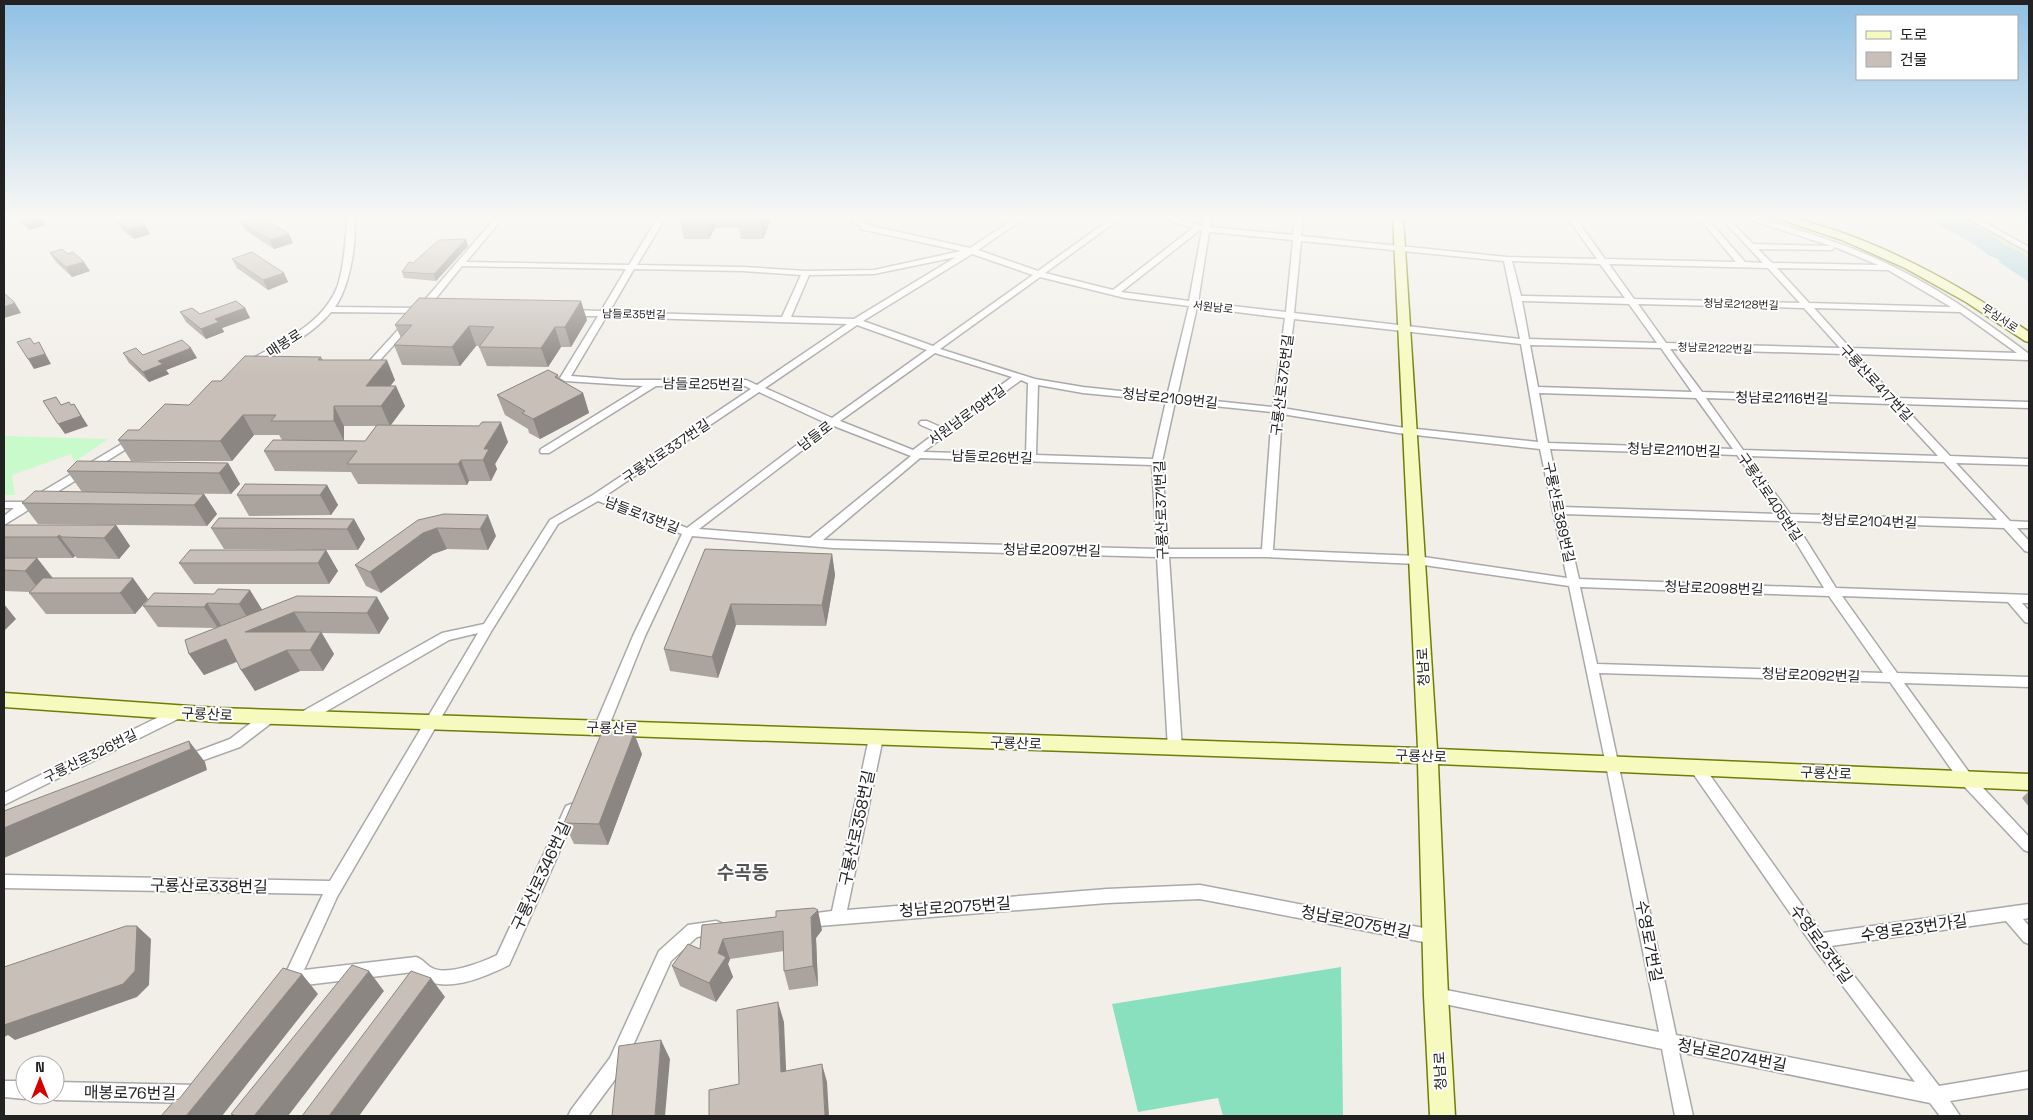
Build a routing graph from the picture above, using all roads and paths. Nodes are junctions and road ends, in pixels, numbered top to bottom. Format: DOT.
graph roads {
  1 [pos="344,269"];
  2 [pos="456,269"];
  3 [pos="630,269"];
  4 [pos="747,269"];
  5 [pos="887,269"];
  6 [pos="942,269"];
  7 [pos="1025,269"];
  8 [pos="1046,269"];
  9 [pos="1147,269"];
  10 [pos="1197,269"];
  11 [pos="1294,269"];
  12 [pos="1401,269"];
  13 [pos="1510,269"];
  14 [pos="1608,269"];
  15 [pos="1773,269"];
  16 [pos="1892,269"];
  17 [pos="1919,269"];
  18 [pos="806,273"];
  19 [pos="1039,274"];
  20 [pos="1956,289"];
  21 [pos="1115,293"];
  22 [pos="1517,298"];
  23 [pos="1631,300"];
  24 [pos="1193,305"];
  25 [pos="1806,306"];
  26 [pos="328,309"];
  27 [pos="1964,310"];
  28 [pos="420,311"];
  29 [pos="429,311"];
  30 [pos="556,313"];
  31 [pos="604,314"];
  32 [pos="1290,315"];
  33 [pos="786,318"];
  34 [pos="856,322"];
  35 [pos="1404,329"];
  36 [pos="2029,338"];
  37 [pos="1524,342"];
  38 [pos="1663,346"];
  39 [pos="2016,348"];
  40 [pos="935,350"];
  41 [pos="1847,351"];
  42 [pos="2028,357"];
  43 [pos="368,368"];
  44 [pos="242,370"];
  45 [pos="1019,377"];
  46 [pos="1033,381"];
  47 [pos="654,383"];
  48 [pos="759,388"];
  49 [pos="1535,390"];
  50 [pos="1700,397"];
  51 [pos="1172,398"];
  52 [pos="1892,401"];
  53 [pos="2029,405"];
  54 [pos="1277,410"];
  55 [pos="833,422"];
  56 [pos="924,423"];
  57 [pos="1410,430"];
  58 [pos="145,432"];
  59 [pos="944,432"];
  60 [pos="1544,446"];
  61 [pos="545,452"];
  62 [pos="1740,452"];
  63 [pos="916,454"];
  64 [pos="1031,458"];
  65 [pos="1946,459"];
  66 [pos="1157,462"];
  67 [pos="2029,462"];
  68 [pos="597,497"];
  69 [pos="4,505"];
  70 [pos="26,505"];
  71 [pos="1559,510"];
  72 [pos="1786,518"];
  73 [pos="4,522"];
  74 [pos="2007,524"];
  75 [pos="2029,525"];
  76 [pos="688,532"];
  77 [pos="813,542"];
  78 [pos="2029,548"];
  79 [pos="1162,553"];
  80 [pos="1267,553"];
  81 [pos="1417,560"];
  82 [pos="1574,583"];
  83 [pos="1832,591"];
  84 [pos="2012,598"];
  85 [pos="2029,599"];
  86 [pos="2029,619"];
  87 [pos="488,628"];
  88 [pos="1592,668"];
  89 [pos="1893,677"];
  90 [pos="2029,682"];
  91 [pos="4,700"];
  92 [pos="177,713"];
  93 [pos="269,717"];
  94 [pos="302,718"];
  95 [pos="434,721"];
  96 [pos="604,734"];
  97 [pos="876,738"];
  98 [pos="1175,749"];
  99 [pos="1428,756"];
  100 [pos="1613,765"];
  101 [pos="171,767"];
  102 [pos="1697,768"];
  103 [pos="1966,779"];
  104 [pos="2029,782"];
  105 [pos="4,799"];
  106 [pos="576,799"];
  107 [pos="2029,846"];
  108 [pos="4,882"];
  109 [pos="334,888"];
  110 [pos="2029,911"];
  111 [pos="2010,915"];
  112 [pos="838,917"];
  113 [pos="792,921"];
  114 [pos="729,927"];
  115 [pos="1434,937"];
  116 [pos="2029,937"];
  117 [pos="1818,941"];
  118 [pos="292,979"];
  119 [pos="1436,996"];
  120 [pos="283,997"];
  121 [pos="1669,1042"];
  122 [pos="2029,1080"];
  123 [pos="65,1091"];
  124 [pos="1935,1095"];
  125 [pos="193,1109"];
  126 [pos="577,1116"];
  127 [pos="1443,1116"];
  128 [pos="1684,1116"];
  129 [pos="1950,1116"];
  1 -- 26 [label="street, 매봉로"];
  2 -- 28 [label="street"];
  3 -- 31 [label="street"];
  4 -- 18 [label="street"];
  5 -- 18 [label="street"];
  6 -- 34 [label="street, 구룡산로337번길"];
  7 -- 19 [label="street, 서원남로"];
  8 -- 19 [label="street, 남들로"];
  9 -- 21 [label="street"];
  10 -- 24 [label="street, 구룡산로371번길"];
  11 -- 32 [label="street, 구룡산로375번길"];
  12 -- 35 [label="street, 청남로"];
  13 -- 22 [label="street, 구룡산로389번길"];
  14 -- 23 [label="street, 구룡산로405번길"];
  15 -- 25 [label="street, 구룡산로417번길"];
  16 -- 27 [label="street"];
  17 -- 20 [label="street, 무심서로"];
  18 -- 33 [label="street"];
  19 -- 21 [label="street, 서원남로"];
  19 -- 40 [label="street, 남들로"];
  20 -- 36 [label="street, 무심서로"];
  20 -- 39 [label="street"];
  21 -- 24 [label="street, 서원남로"];
  22 -- 23 [label="street, 청남로2128번길"];
  22 -- 37 [label="street, 구룡산로389번길"];
  23 -- 25 [label="street, 청남로2128번길"];
  23 -- 38 [label="street, 구룡산로405번길"];
  24 -- 32 [label="street, 서원남로"];
  24 -- 51 [label="street, 구룡산로371번길"];
  25 -- 27 [label="street, 청남로2128번길"];
  25 -- 41 [label="street, 구룡산로417번길"];
  26 -- 28 [label="street"];
  26 -- 44 [label="street, 매봉로"];
  27 -- 39 [label="street"];
  28 -- 29 [label="street"];
  28 -- 43 [label="street"];
  30 -- 31 [label="street, 남들로35번길"];
  31 -- 33 [label="street, 남들로35번길"];
  31 -- 47 [label="street, 남들로25번길"];
  32 -- 35 [label="street, 서원남로"];
  32 -- 54 [label="street, 구룡산로375번길"];
  33 -- 34 [label="street, 남들로35번길"];
  34 -- 40 [label="street, 남들로35번길"];
  34 -- 48 [label="street, 구룡산로337번길"];
  35 -- 37 [label="street, 청남로2122번길"];
  35 -- 57 [label="street, 청남로"];
  37 -- 38 [label="street, 청남로2122번길"];
  37 -- 49 [label="street, 구룡산로389번길"];
  38 -- 41 [label="street, 청남로2122번길"];
  38 -- 50 [label="street, 구룡산로405번길"];
  39 -- 42 [label="street"];
  40 -- 45 [label="street, 청남로2109번길"];
  40 -- 55 [label="street, 남들로"];
  41 -- 42 [label="street, 청남로2122번길"];
  41 -- 52 [label="street, 구룡산로417번길"];
  45 -- 46 [label="street, 청남로2109번길"];
  45 -- 59 [label="street, 서원남로19번길"];
  46 -- 51 [label="street, 청남로2109번길"];
  46 -- 64 [label="street"];
  47 -- 48 [label="street, 남들로25번길"];
  47 -- 61 [label="street"];
  48 -- 55 [label="street, 남들로25번길"];
  48 -- 68 [label="street, 구룡산로337번길"];
  49 -- 50 [label="street, 청남로2116번길"];
  49 -- 60 [label="street, 구룡산로389번길"];
  50 -- 52 [label="street, 청남로2116번길"];
  50 -- 62 [label="street, 구룡산로405번길"];
  51 -- 54 [label="street, 청남로2109번길"];
  51 -- 66 [label="street, 구룡산로371번길"];
  52 -- 53 [label="street, 청남로2116번길"];
  52 -- 65 [label="street, 구룡산로417번길"];
  54 -- 57 [label="street, 청남로2109번길"];
  54 -- 80 [label="street, 구룡산로375번길"];
  55 -- 63 [label="street, 남들로26번길"];
  55 -- 76 [label="street, 남들로"];
  56 -- 59 [label="street"];
  57 -- 60 [label="street, 청남로2110번길"];
  57 -- 81 [label="street, 청남로"];
  58 -- 70 [label="street"];
  59 -- 63 [label="street, 서원남로19번길"];
  60 -- 62 [label="street, 청남로2110번길"];
  60 -- 71 [label="street, 구룡산로389번길"];
  62 -- 65 [label="street, 청남로2110번길"];
  62 -- 72 [label="street, 구룡산로405번길"];
  63 -- 64 [label="street, 남들로26번길"];
  63 -- 77 [label="street, 서원남로19번길"];
  64 -- 66 [label="street, 남들로26번길"];
  65 -- 67 [label="street, 청남로2110번길"];
  65 -- 74 [label="street, 구룡산로417번길"];
  66 -- 79 [label="street, 구룡산로371번길"];
  68 -- 76 [label="street, 남들로13번길"];
  68 -- 87 [label="street, 구룡산로337번길"];
  69 -- 70 [label="street"];
  70 -- 73 [label="street"];
  71 -- 72 [label="street, 청남로2104번길"];
  71 -- 82 [label="street, 구룡산로389번길"];
  72 -- 74 [label="street, 청남로2104번길"];
  72 -- 83 [label="street, 구룡산로405번길"];
  74 -- 75 [label="street, 청남로2104번길"];
  74 -- 78 [label="street, 구룡산로417번길"];
  76 -- 77 [label="street, 청남로2097번길"];
  76 -- 96 [label="street, 남들로"];
  77 -- 79 [label="street, 청남로2097번길"];
  79 -- 80 [label="street, 청남로2097번길"];
  79 -- 98 [label="street, 구룡산로371번길"];
  80 -- 81 [label="street, 청남로2097번길"];
  81 -- 82 [label="street, 청남로2098번길"];
  81 -- 99 [label="street, 청남로"];
  82 -- 83 [label="street, 청남로2098번길"];
  82 -- 88 [label="street, 구룡산로389번길"];
  83 -- 84 [label="street, 청남로2098번길"];
  83 -- 89 [label="street, 구룡산로405번길"];
  84 -- 85 [label="street, 청남로2098번길"];
  84 -- 86 [label="street"];
  87 -- 94 [label="street"];
  87 -- 95 [label="street, 구룡산로337번길"];
  88 -- 89 [label="street, 청남로2092번길"];
  88 -- 100 [label="street, 구룡산로389번길"];
  89 -- 90 [label="street, 청남로2092번길"];
  89 -- 103 [label="street, 구룡산로405번길"];
  91 -- 92 [label="street, 구룡산로"];
  92 -- 93 [label="street, 구룡산로"];
  92 -- 105 [label="street, 구룡산로326번길"];
  93 -- 94 [label="street, 구룡산로"];
  93 -- 101 [label="street"];
  94 -- 95 [label="street, 구룡산로"];
  95 -- 96 [label="street, 구룡산로"];
  95 -- 109 [label="street"];
  96 -- 97 [label="street, 구룡산로"];
  97 -- 98 [label="street, 구룡산로"];
  97 -- 112 [label="street, 구룡산로358번길"];
  98 -- 99 [label="street, 구룡산로"];
  99 -- 100 [label="street, 구룡산로"];
  99 -- 115 [label="street, 청남로"];
  100 -- 102 [label="street, 구룡산로"];
  100 -- 121 [label="street, 수영로7번길"];
  102 -- 103 [label="street, 구룡산로"];
  102 -- 117 [label="street, 수영로23번길"];
  103 -- 104 [label="street, 구룡산로"];
  103 -- 107 [label="street, 구룡산로405번길"];
  106 -- 118 [label="street, 구룡산로346번길"];
  108 -- 109 [label="street, 구룡산로338번길"];
  109 -- 118 [label="street"];
  110 -- 111 [label="street, 수영로23번가길"];
  111 -- 116 [label="street"];
  111 -- 117 [label="street, 수영로23번가길"];
  112 -- 113 [label="street, 청남로2075번길"];
  112 -- 115 [label="street, 청남로2075번길"];
  114 -- 126 [label="street"];
  115 -- 119 [label="street, 청남로"];
  117 -- 124 [label="street, 수영로23번길"];
  118 -- 120 [label="street"];
  119 -- 121 [label="street, 청남로2074번길"];
  119 -- 127 [label="street, 청남로"];
  121 -- 124 [label="street, 청남로2074번길"];
  121 -- 128 [label="street, 수영로7번길"];
  122 -- 124 [label="street, 청남로2074번길"];
  123 -- 125 [label="street, 매봉로76번길"];
  124 -- 129 [label="street, 수영로23번길"];
}
